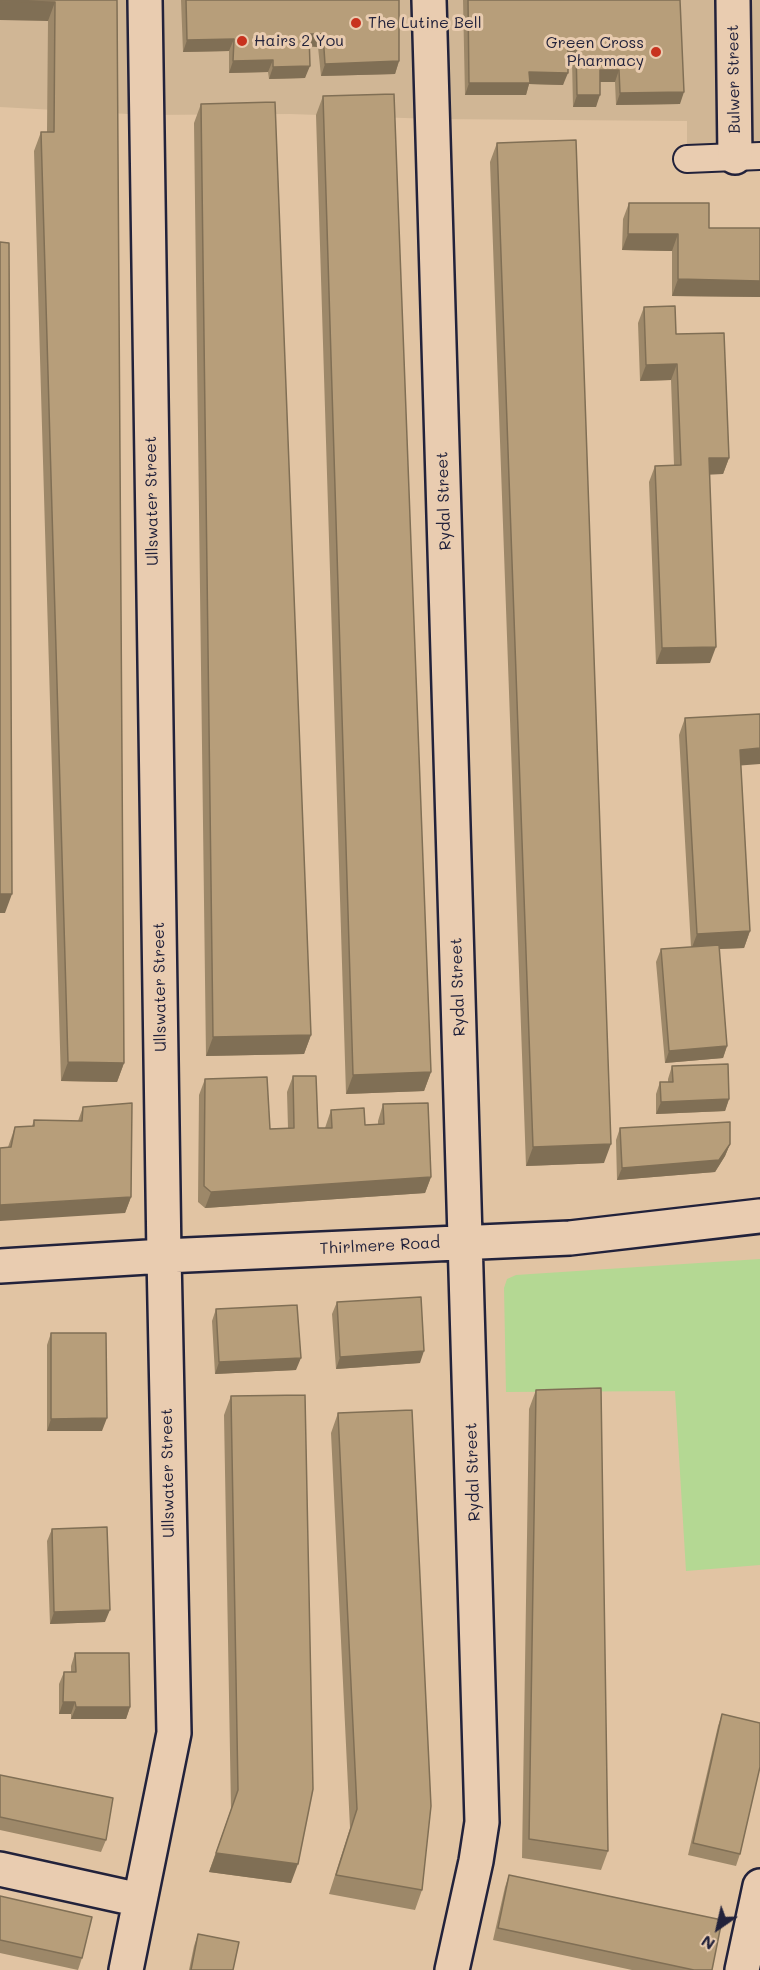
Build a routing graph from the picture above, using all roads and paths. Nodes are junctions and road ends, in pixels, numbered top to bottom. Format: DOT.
graph roads {
  1 [pos="145,0"];
  2 [pos="429,0"];
  3 [pos="733,0"];
  4 [pos="748,157"];
  5 [pos="687,159"];
  6 [pos="760,1216"];
  7 [pos="465,1242"];
  8 [pos="164,1256"];
  9 [pos="0,1266"];
  10 [pos="0,1869"];
  11 [pos="760,1886"];
  12 [pos="140,1900"];
  13 [pos="459,1969"];
  14 [pos="126,1970"];
  15 [pos="742,1970"];
  1 -- 8 [label="street, Ullswater Street"];
  2 -- 7 [label="street, Rydal Street"];
  3 -- 4 [label="street, Bulwer Street"];
  4 -- 5 [label="lane"];
  6 -- 7 [label="street, Thirlmere Road"];
  7 -- 8 [label="street, Thirlmere Road"];
  7 -- 13 [label="street, Rydal Street"];
  8 -- 9 [label="street, Thirlmere Road"];
  8 -- 12 [label="street, Ullswater Street"];
  10 -- 12 [label="street"];
  11 -- 15 [label="street"];
  12 -- 14 [label="street, Ullswater Street"];
}
